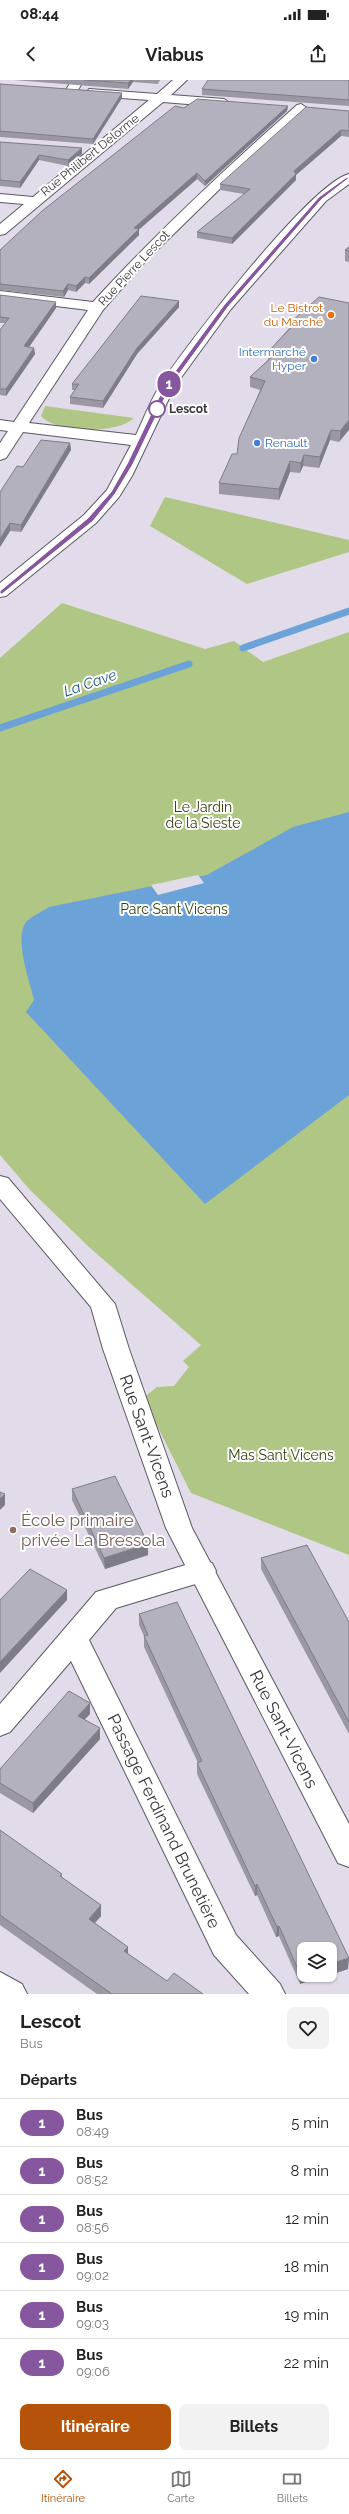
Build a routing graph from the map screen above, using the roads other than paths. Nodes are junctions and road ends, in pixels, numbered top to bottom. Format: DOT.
graph roads {
  1 [pos="181,80"];
  2 [pos="75,85"];
  3 [pos="58,89"];
  4 [pos="158,98"];
  5 [pos="234,104"];
  6 [pos="286,107"];
  7 [pos="301,108"];
  8 [pos="317,109"];
  9 [pos="82,149"];
  10 [pos="96,150"];
  11 [pos="349,178"];
  12 [pos="0,198"];
  13 [pos="34,201"];
  14 [pos="0,231"];
  15 [pos="0,295"];
  16 [pos="97,307"];
  17 [pos="0,425"];
  18 [pos="20,427"];
  19 [pos="142,441"];
  20 [pos="0,455"];
  21 [pos="0,592"];
  22 [pos="0,1184"];
  23 [pos="202,1571"];
  24 [pos="74,1638"];
  25 [pos="0,1724"];
  26 [pos="349,1854"];
  27 [pos="0,1986"];
  28 [pos="11,1994"];
  29 [pos="268,1994"];
  1 -- 4 [label="street, Rue Philibert Delorme"];
  2 -- 3 [label="street"];
  2 -- 4 [label="street"];
  4 -- 5 [label="street"];
  4 -- 10 [label="street, Rue Philibert Delorme"];
  6 -- 7 [label="street"];
  7 -- 8 [label="street"];
  7 -- 16 [label="street, Rue Pierre Lescot"];
  9 -- 10 [label="street"];
  10 -- 13 [label="street, Rue Philibert Delorme"];
  11 -- 19 [label="street"];
  12 -- 13 [label="street"];
  13 -- 14 [label="street, Rue Philibert Delorme"];
  15 -- 16 [label="street"];
  16 -- 18 [label="street, Rue Pierre Lescot"];
  17 -- 18 [label="street"];
  18 -- 19 [label="street"];
  18 -- 20 [label="street, Rue Pierre Lescot"];
  19 -- 21 [label="street"];
  22 -- 23 [label="street, Rue Sant-Vicens"];
  23 -- 24 [label="street"];
  23 -- 26 [label="street, Rue Sant-Vicens"];
  24 -- 25 [label="street"];
  24 -- 29 [label="street, Passage Ferdinand Brunetière"];
  27 -- 28 [label="street"];
}
